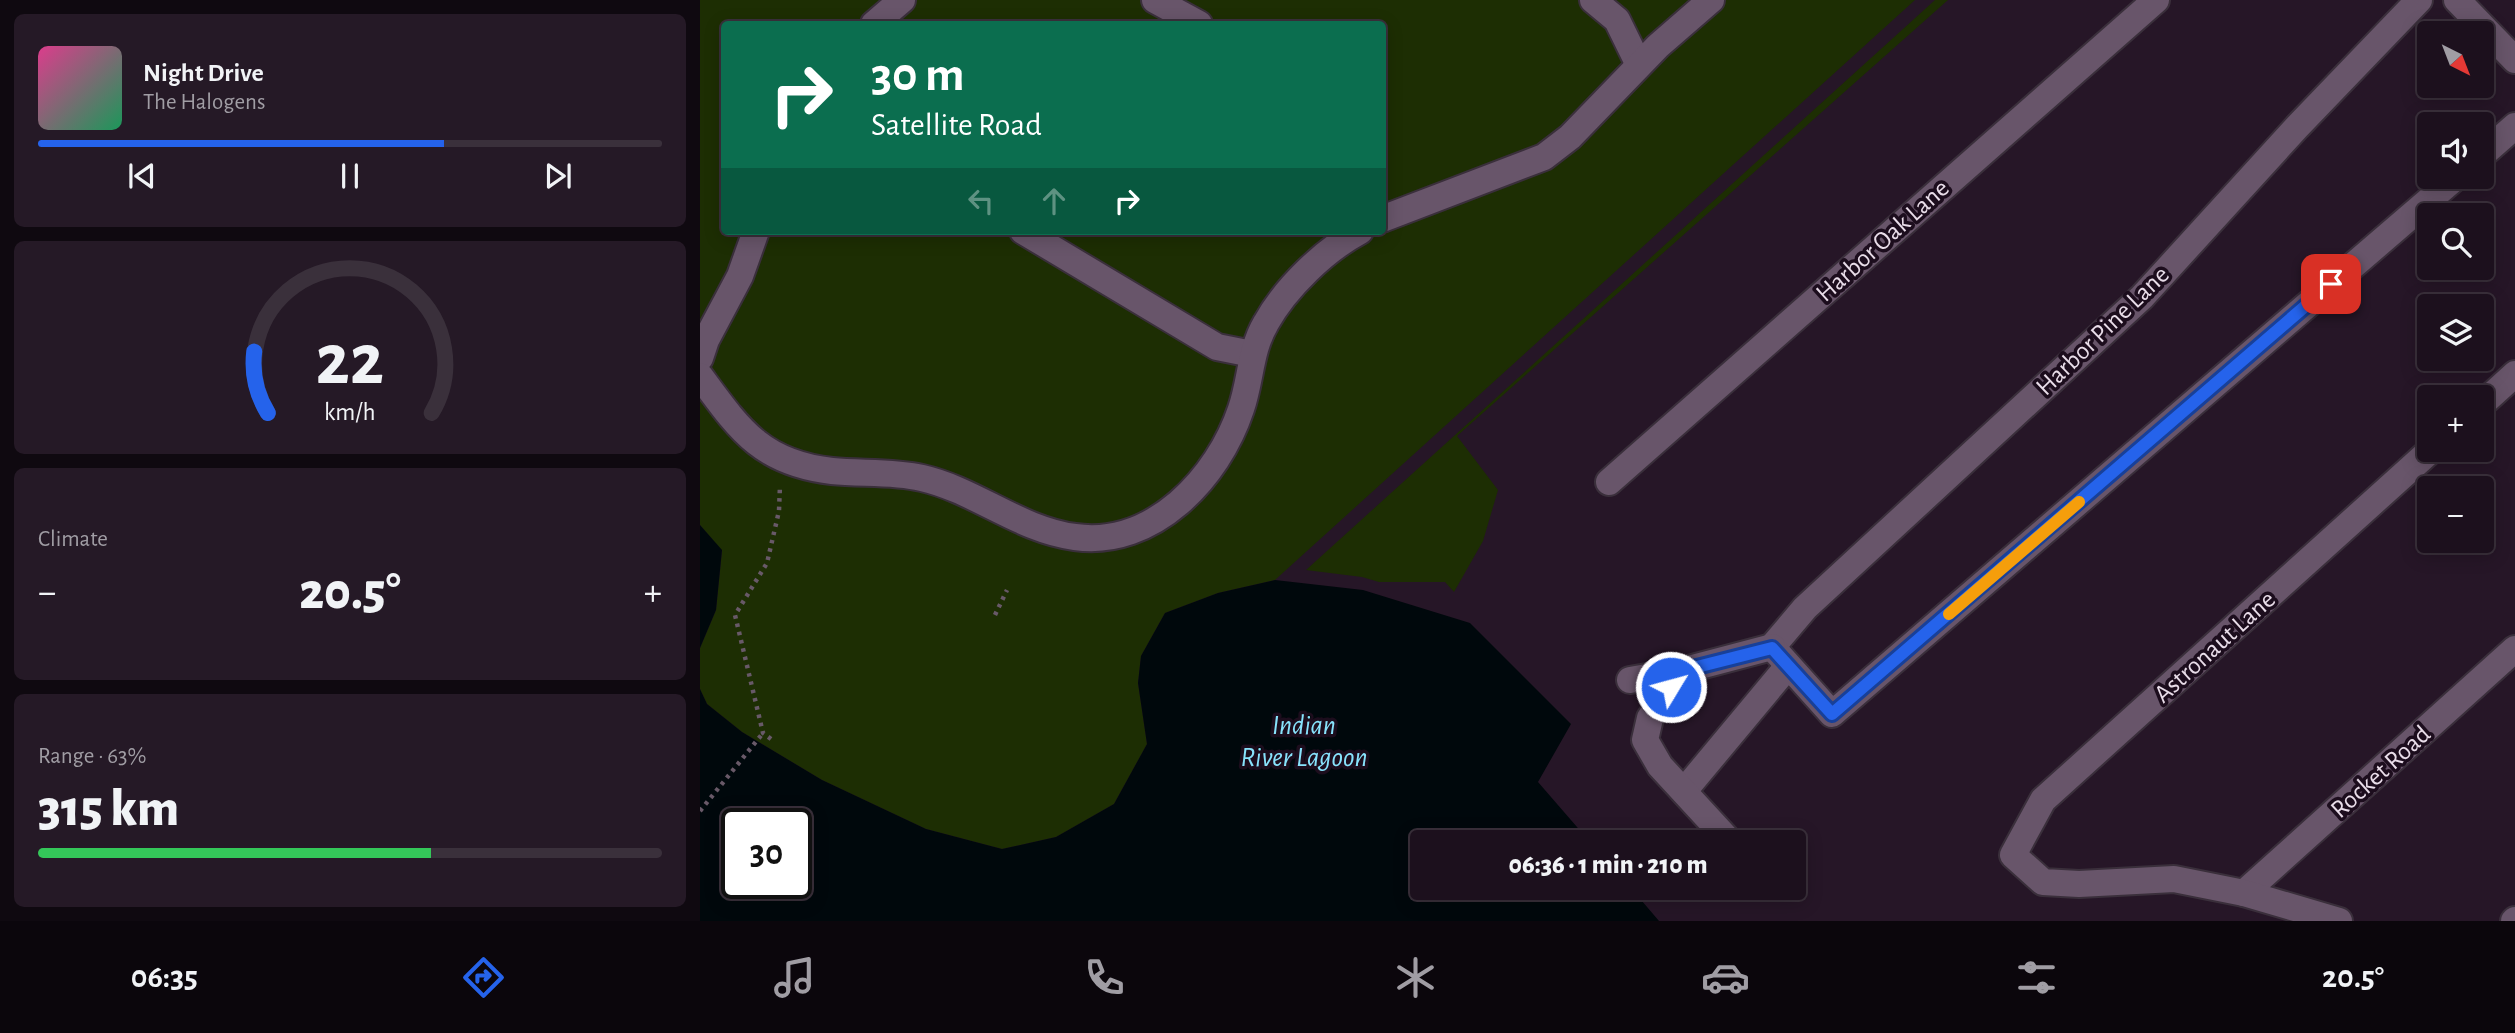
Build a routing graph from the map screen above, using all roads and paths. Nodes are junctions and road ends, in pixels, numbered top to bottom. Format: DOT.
graph roads {
  1 [pos="902,0"];
  2 [pos="1155,0"];
  3 [pos="1593,0"];
  4 [pos="1710,0"];
  5 [pos="2156,0"];
  6 [pos="2419,0"];
  7 [pos="2457,0"];
  8 [pos="878,21"];
  9 [pos="1194,21"];
  10 [pos="2515,60"];
  11 [pos="1639,65"];
  12 [pos="2515,126"];
  13 [pos="2494,144"];
  14 [pos="2442,189"];
  15 [pos="1386,217"];
  16 [pos="755,235"];
  17 [pos="1030,235"];
  18 [pos="1354,235"];
  19 [pos="1252,354"];
  20 [pos="700,358"];
  21 [pos="2515,374"];
  22 [pos="700,376"];
  23 [pos="2494,393"];
  24 [pos="775,457"];
  25 [pos="2418,462"];
  26 [pos="1609,482"];
  27 [pos="1007,590"];
  28 [pos="995,615"];
  29 [pos="2515,649"];
  30 [pos="1780,657"];
  31 [pos="1681,671"];
  32 [pos="1630,680"];
  33 [pos="763,730"];
  34 [pos="771,739"];
  35 [pos="1684,791"];
  36 [pos="700,811"];
  37 [pos="1719,830"];
  38 [pos="2244,893"];
  39 [pos="2339,921"];
  1 -- 8 [label="street"];
  2 -- 9 [label="street"];
  3 -- 11 [label="street"];
  4 -- 11 [label="street"];
  5 -- 26 [label="street, Harbor Oak Lane"];
  6 -- 30 [label="street, Harbor Pine Lane"];
  7 -- 10 [label="street"];
  11 -- 15 [label="street"];
  12 -- 13 [label="street"];
  14 -- 30 [label="street"];
  16 -- 20 [label="street"];
  17 -- 19 [label="street"];
  18 -- 19 [label="street"];
  19 -- 24 [label="street"];
  21 -- 23 [label="street"];
  22 -- 24 [label="street"];
  24 -- 33 [label="path"];
  25 -- 38 [label="street, Astronaut Lane"];
  27 -- 28 [label="path"];
  29 -- 38 [label="street, Rocket Road"];
  30 -- 31 [label="street"];
  30 -- 35 [label="street, Harbor Pine Lane"];
  31 -- 32 [label="street"];
  31 -- 35 [label="street"];
  33 -- 34 [label="path"];
  33 -- 36 [label="path"];
  35 -- 37 [label="street"];
  38 -- 39 [label="street"];
}
